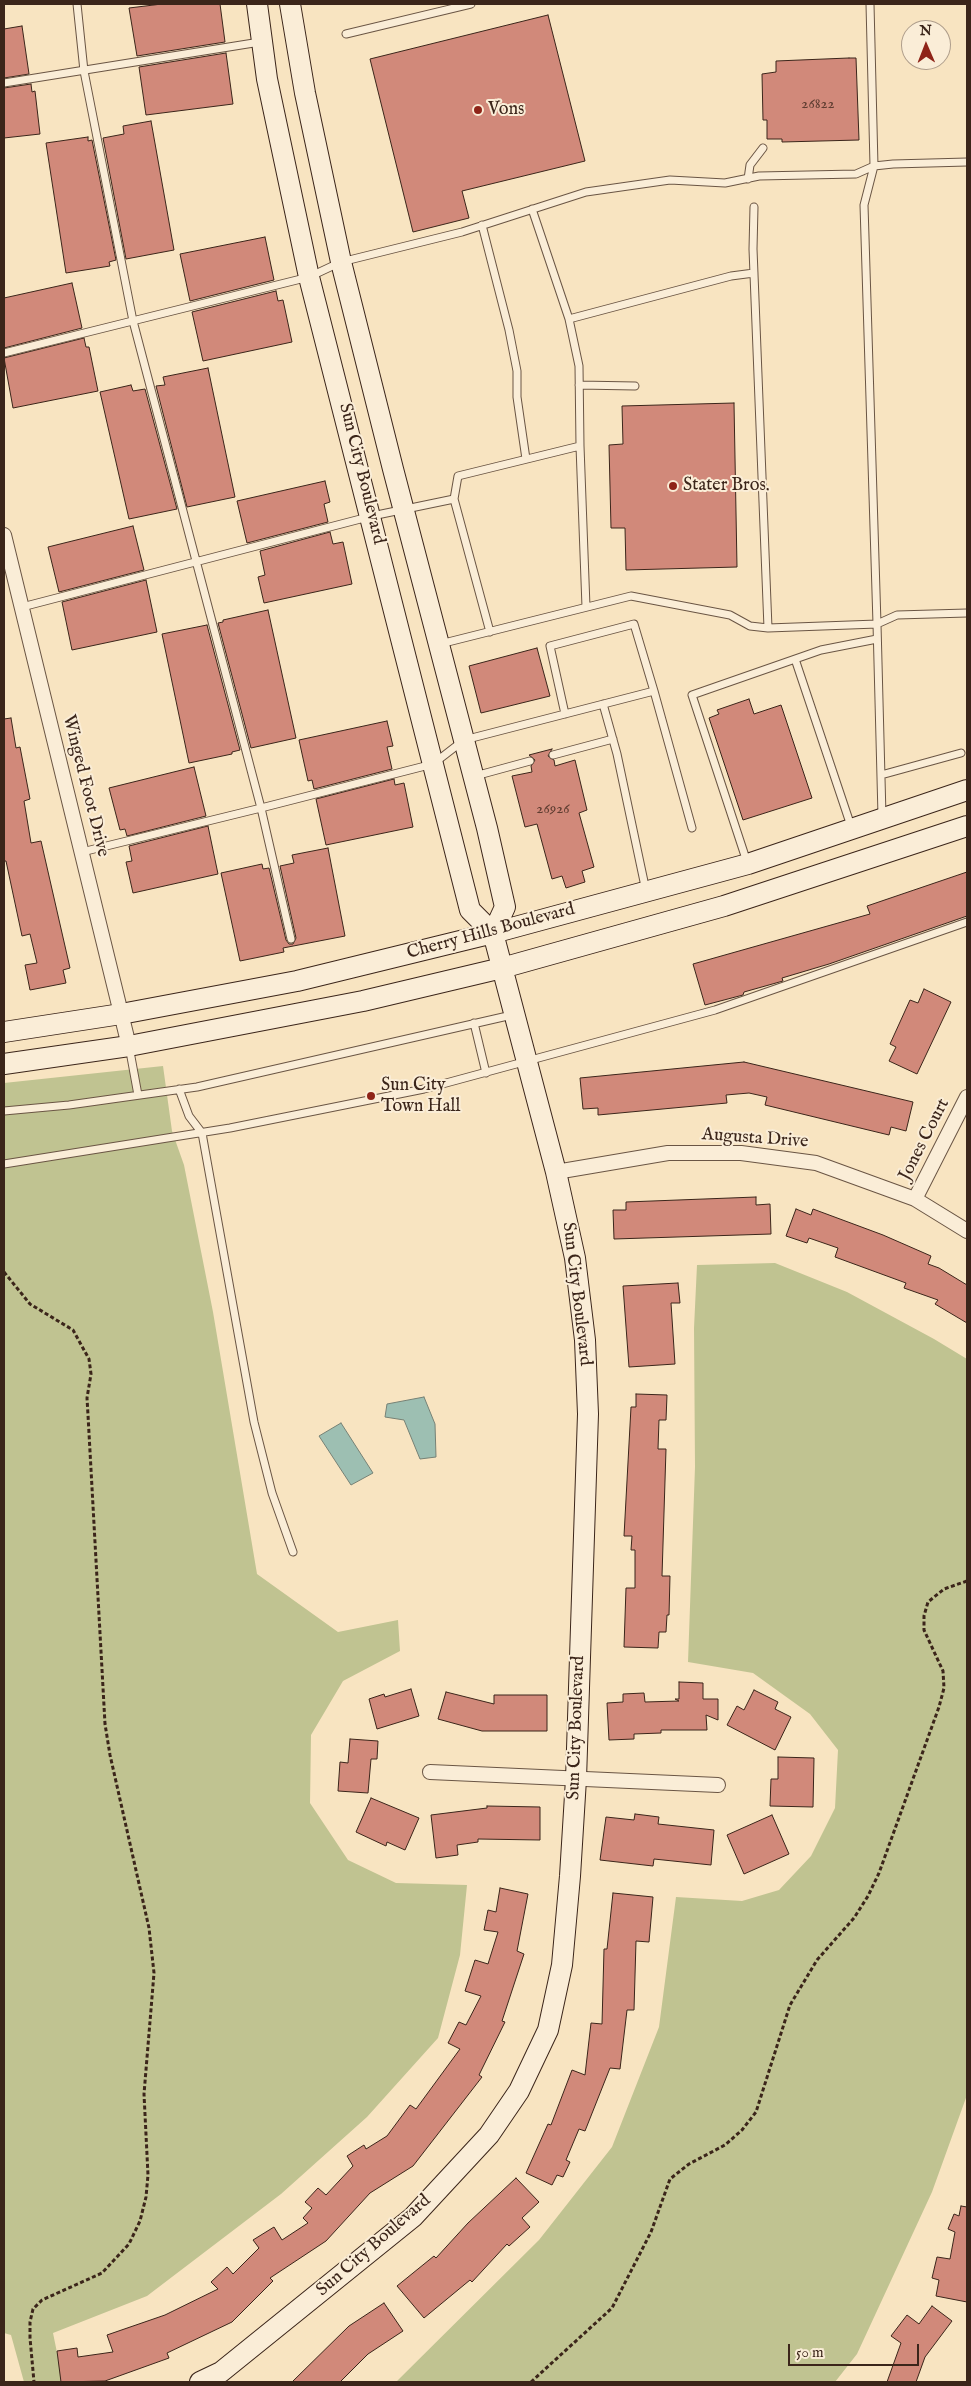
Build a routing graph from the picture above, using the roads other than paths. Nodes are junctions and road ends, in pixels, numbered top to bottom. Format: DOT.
graph roads {
  1 [pos="77,4"];
  2 [pos="257,4"];
  3 [pos="290,4"];
  4 [pos="471,4"];
  5 [pos="870,4"];
  6 [pos="346,34"];
  7 [pos="262,42"];
  8 [pos="84,71"];
  9 [pos="4,83"];
  10 [pos="763,148"];
  11 [pos="967,162"];
  12 [pos="874,166"];
  13 [pos="748,178"];
  14 [pos="754,207"];
  15 [pos="532,209"];
  16 [pos="482,226"];
  17 [pos="341,262"];
  18 [pos="754,273"];
  19 [pos="309,277"];
  20 [pos="569,319"];
  21 [pos="133,320"];
  22 [pos="4,353"];
  23 [pos="579,385"];
  24 [pos="635,386"];
  25 [pos="580,446"];
  26 [pos="526,460"];
  27 [pos="454,500"];
  28 [pos="403,509"];
  29 [pos="372,516"];
  30 [pos="4,535"];
  31 [pos="198,563"];
  32 [pos="22,607"];
  33 [pos="586,607"];
  34 [pos="967,613"];
  35 [pos="877,624"];
  36 [pos="768,628"];
  37 [pos="490,632"];
  38 [pos="877,639"];
  39 [pos="439,644"];
  40 [pos="796,659"];
  41 [pos="654,691"];
  42 [pos="603,704"];
  43 [pos="565,714"];
  44 [pos="613,739"];
  45 [pos="464,740"];
  46 [pos="961,752"];
  47 [pos="553,755"];
  48 [pos="530,761"];
  49 [pos="434,764"];
  50 [pos="881,775"];
  51 [pos="474,776"];
  52 [pos="967,790"];
  53 [pos="261,808"];
  54 [pos="882,819"];
  55 [pos="967,826"];
  56 [pos="692,828"];
  57 [pos="852,829"];
  58 [pos="82,852"];
  59 [pos="748,864"];
  60 [pos="646,892"];
  61 [pos="967,922"];
  62 [pos="493,933"];
  63 [pos="291,940"];
  64 [pos="502,968"];
  65 [pos="121,1014"];
  66 [pos="514,1014"];
  67 [pos="474,1023"];
  68 [pos="4,1032"];
  69 [pos="129,1046"];
  70 [pos="527,1062"];
  71 [pos="4,1064"];
  72 [pos="486,1073"];
  73 [pos="179,1089"];
  74 [pos="138,1095"];
  75 [pos="967,1096"];
  76 [pos="4,1111"];
  77 [pos="202,1133"];
  78 [pos="4,1164"];
  79 [pos="556,1172"];
  80 [pos="915,1200"];
  81 [pos="967,1231"];
  82 [pos="293,1552"];
  83 [pos="430,1772"];
  84 [pos="576,1779"];
  85 [pos="718,1785"];
  86 [pos="200,2382"];
  1 -- 8 [label="lane"];
  2 -- 7 [label="street, Sun City Boulevard"];
  3 -- 17 [label="street, Sun City Boulevard"];
  4 -- 6 [label="lane"];
  5 -- 12 [label="lane"];
  7 -- 8 [label="lane"];
  7 -- 19 [label="street, Sun City Boulevard"];
  8 -- 9 [label="lane"];
  8 -- 21 [label="lane"];
  10 -- 13 [label="lane"];
  11 -- 12 [label="lane"];
  12 -- 13 [label="lane"];
  12 -- 35 [label="lane"];
  13 -- 15 [label="lane"];
  14 -- 18 [label="lane"];
  15 -- 16 [label="lane"];
  15 -- 20 [label="lane"];
  16 -- 17 [label="lane"];
  16 -- 26 [label="lane"];
  17 -- 19 [label="lane"];
  17 -- 28 [label="street, Sun City Boulevard"];
  18 -- 20 [label="lane"];
  18 -- 36 [label="lane"];
  19 -- 21 [label="lane"];
  19 -- 29 [label="street, Sun City Boulevard"];
  20 -- 23 [label="lane"];
  21 -- 22 [label="lane"];
  21 -- 31 [label="lane"];
  23 -- 24 [label="lane"];
  23 -- 25 [label="lane"];
  25 -- 26 [label="lane"];
  25 -- 33 [label="lane"];
  26 -- 27 [label="lane"];
  27 -- 28 [label="lane"];
  27 -- 37 [label="lane"];
  28 -- 29 [label="lane"];
  28 -- 39 [label="street, Sun City Boulevard"];
  29 -- 31 [label="lane"];
  29 -- 49 [label="street, Sun City Boulevard"];
  30 -- 32 [label="street, Winged Foot Drive"];
  31 -- 32 [label="lane"];
  31 -- 53 [label="lane"];
  32 -- 58 [label="street, Winged Foot Drive"];
  33 -- 36 [label="lane"];
  33 -- 37 [label="lane"];
  34 -- 35 [label="lane"];
  35 -- 36 [label="lane"];
  35 -- 38 [label="lane"];
  37 -- 39 [label="lane"];
  38 -- 40 [label="lane"];
  38 -- 50 [label="lane"];
  39 -- 45 [label="street, Sun City Boulevard"];
  40 -- 57 [label="lane"];
  40 -- 59 [label="lane"];
  41 -- 42 [label="lane"];
  41 -- 43 [label="lane"];
  41 -- 56 [label="lane"];
  42 -- 43 [label="lane"];
  42 -- 44 [label="lane"];
  43 -- 45 [label="lane"];
  44 -- 47 [label="lane"];
  44 -- 60 [label="lane"];
  45 -- 49 [label="lane"];
  45 -- 51 [label="street, Sun City Boulevard"];
  46 -- 50 [label="lane"];
  48 -- 51 [label="lane"];
  49 -- 53 [label="lane"];
  49 -- 62 [label="street, Sun City Boulevard"];
  50 -- 54 [label="lane"];
  51 -- 62 [label="street, Sun City Boulevard"];
  52 -- 54 [label="street, Cherry Hills Boulevard"];
  53 -- 58 [label="lane"];
  53 -- 63 [label="lane"];
  54 -- 57 [label="street, Cherry Hills Boulevard"];
  55 -- 64 [label="street, Cherry Hills Boulevard"];
  57 -- 59 [label="street, Cherry Hills Boulevard"];
  58 -- 65 [label="street, Winged Foot Drive"];
  59 -- 60 [label="street, Cherry Hills Boulevard"];
  60 -- 62 [label="street, Cherry Hills Boulevard"];
  61 -- 70 [label="lane"];
  62 -- 64 [label="street, Sun City Boulevard"];
  62 -- 65 [label="street, Cherry Hills Boulevard"];
  64 -- 66 [label="street, Sun City Boulevard"];
  64 -- 69 [label="street, Cherry Hills Boulevard"];
  65 -- 68 [label="street, Cherry Hills Boulevard"];
  65 -- 69 [label="street, Winged Foot Drive"];
  66 -- 67 [label="lane"];
  66 -- 70 [label="street, Sun City Boulevard"];
  67 -- 72 [label="lane"];
  67 -- 73 [label="lane"];
  69 -- 71 [label="street, Cherry Hills Boulevard"];
  69 -- 74 [label="lane"];
  70 -- 72 [label="lane"];
  70 -- 79 [label="street, Sun City Boulevard"];
  72 -- 77 [label="lane"];
  73 -- 74 [label="lane"];
  73 -- 77 [label="lane"];
  74 -- 76 [label="lane"];
  75 -- 80 [label="street, Jones Court"];
  77 -- 78 [label="lane"];
  77 -- 82 [label="lane"];
  79 -- 80 [label="street, Augusta Drive"];
  79 -- 84 [label="street, Sun City Boulevard"];
  80 -- 81 [label="street, Augusta Drive"];
  83 -- 84 [label="street"];
  84 -- 85 [label="street"];
  84 -- 86 [label="street, Sun City Boulevard"];
}
